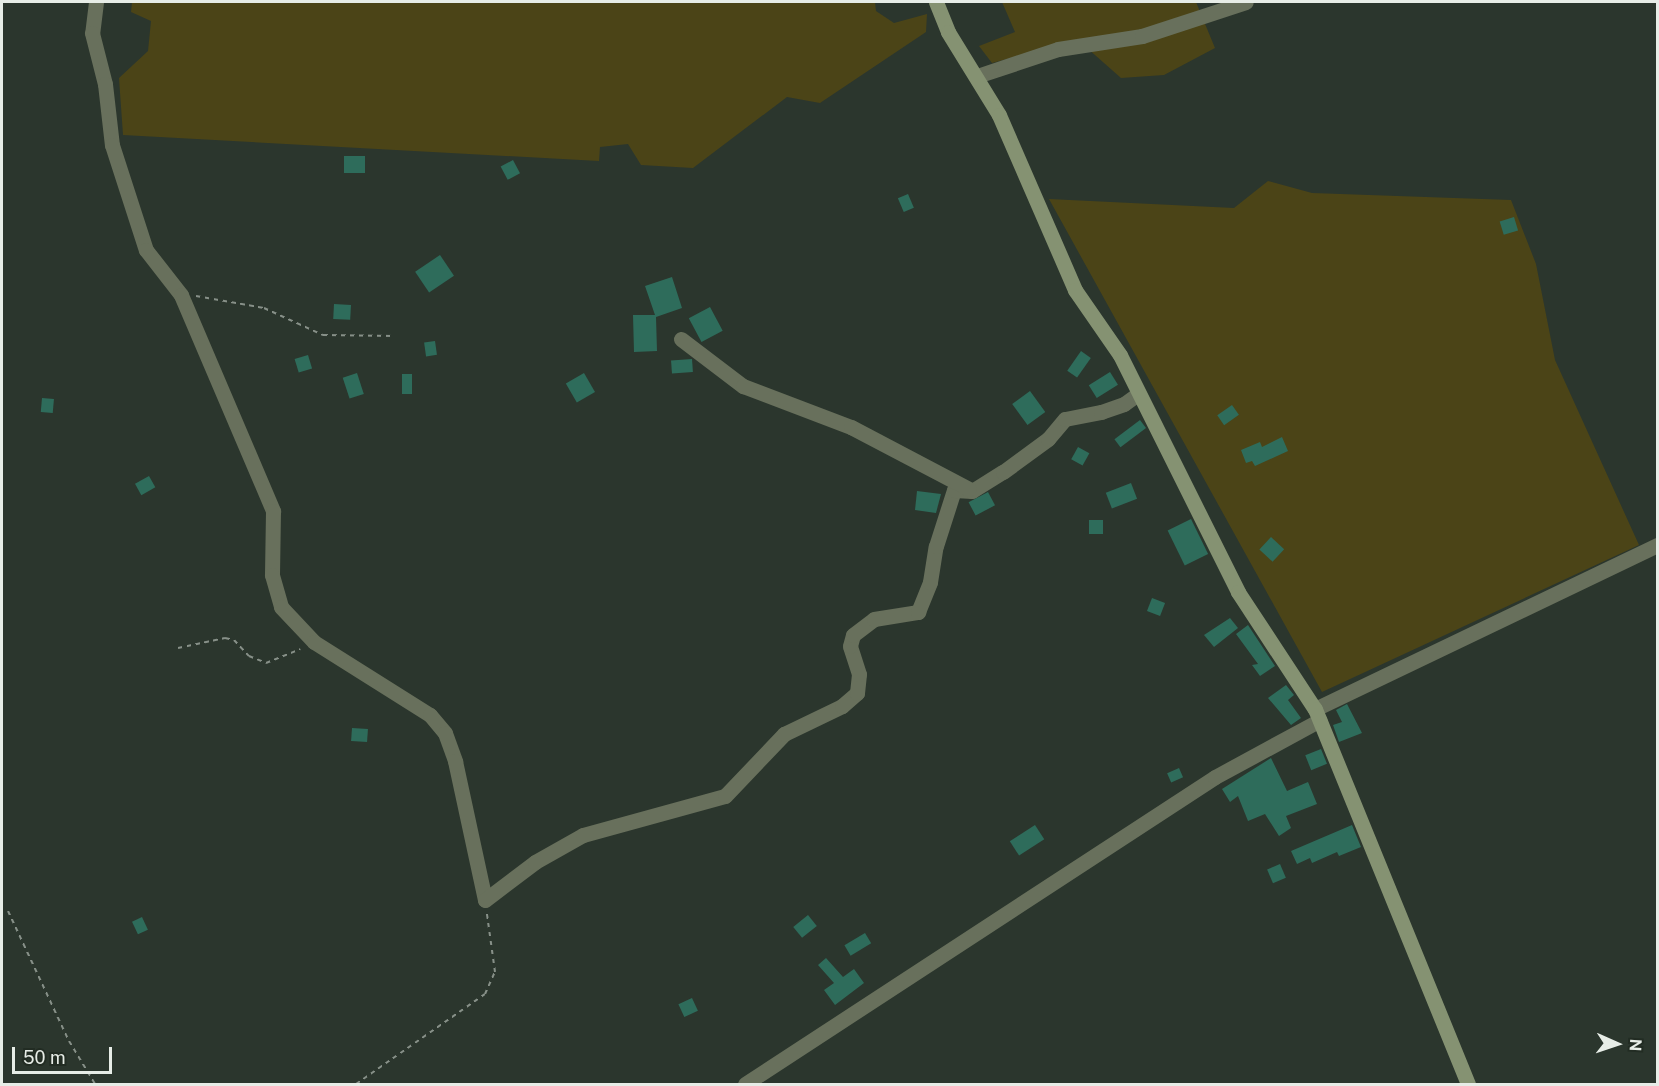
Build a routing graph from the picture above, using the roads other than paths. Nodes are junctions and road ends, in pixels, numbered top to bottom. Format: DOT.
graph roads {
  1 [pos="96,2"];
  2 [pos="936,2"];
  3 [pos="1246,2"];
  4 [pos="977,76"];
  5 [pos="681,339"];
  6 [pos="1138,394"];
  7 [pos="972,490"];
  8 [pos="1658,544"];
  9 [pos="1317,715"];
  10 [pos="481,873"];
  11 [pos="509,881"];
  12 [pos="745,1084"];
  13 [pos="1468,1084"];
  1 -- 10 [label="street"];
  2 -- 4 [label="street"];
  3 -- 4 [label="street"];
  4 -- 6 [label="street"];
  5 -- 7 [label="street"];
  6 -- 7 [label="street"];
  6 -- 9 [label="street"];
  7 -- 11 [label="street"];
  8 -- 9 [label="street"];
  9 -- 12 [label="street"];
  9 -- 13 [label="street"];
  10 -- 11 [label="street"];
  10 -- 11 [label="street"];
}
